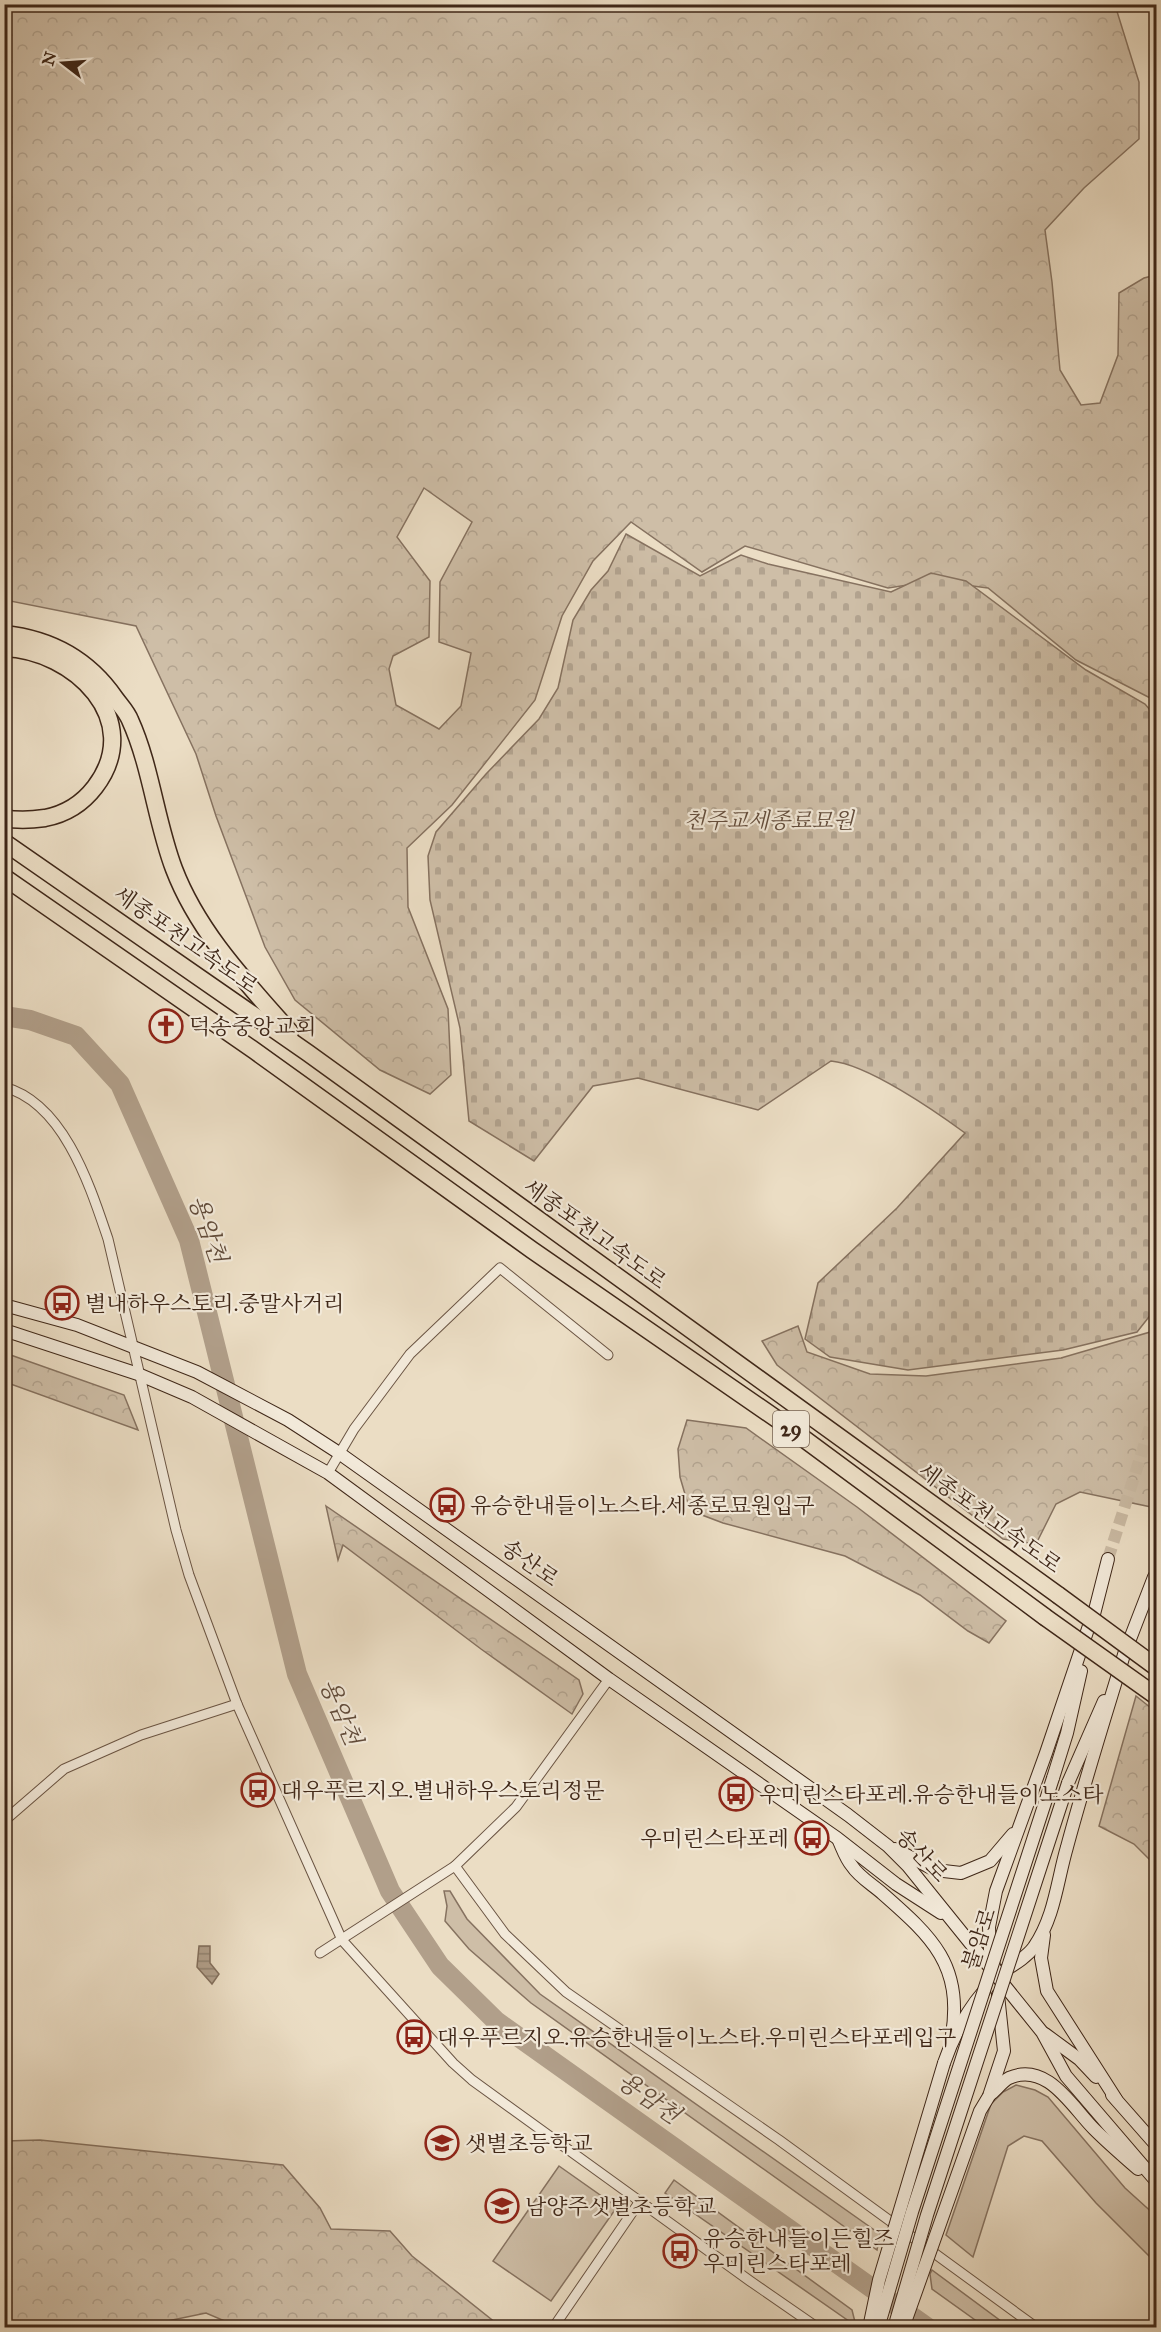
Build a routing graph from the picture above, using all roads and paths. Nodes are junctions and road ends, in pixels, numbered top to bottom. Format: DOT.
graph roads {
  1 [pos="4,634"];
  2 [pos="4,648"];
  3 [pos="4,818"];
  4 [pos="4,842"];
  5 [pos="4,876"];
  6 [pos="4,891"];
  7 [pos="93,939"];
  8 [pos="308,1053"];
  9 [pos="4,1087"];
  10 [pos="4,1305"];
  11 [pos="4,1330"];
  12 [pos="132,1346"];
  13 [pos="608,1355"];
  14 [pos="138,1374"];
  15 [pos="339,1453"];
  16 [pos="328,1473"];
  17 [pos="1108,1559"];
  18 [pos="1154,1577"];
  19 [pos="1094,1613"];
  20 [pos="1126,1648"];
  21 [pos="1156,1666"];
  22 [pos="609,1679"];
  23 [pos="1156,1696"];
  24 [pos="237,1704"];
  25 [pos="4,1821"];
  26 [pos="1021,1824"];
  27 [pos="837,1838"];
  28 [pos="888,1846"];
  29 [pos="455,1866"];
  30 [pos="949,1918"];
  31 [pos="1045,1928"];
  32 [pos="342,1940"];
  33 [pos="320,1953"];
  34 [pos="996,1976"];
  35 [pos="1042,2032"];
  36 [pos="951,2043"];
  37 [pos="989,2096"];
  38 [pos="1116,2099"];
  39 [pos="1156,2145"];
  40 [pos="1156,2181"];
  41 [pos="1156,2186"];
  42 [pos="640,2201"];
  43 [pos="553,2328"];
  44 [pos="818,2328"];
  45 [pos="869,2328"];
  46 [pos="878,2328"];
  47 [pos="894,2328"];
  48 [pos="903,2328"];
  49 [pos="1037,2328"];
  1 -- 8 [label="highway"];
  2 -- 3 [label="highway"];
  4 -- 8 [label="highway, 세종포천고속도로 / 29"];
  5 -- 7 [label="highway, 세종포천고속도로 / 29"];
  6 -- 7 [label="highway"];
  7 -- 23 [label="highway, 세종포천고속도로 / 29, bridge"];
  8 -- 21 [label="highway, 세종포천고속도로 / 29, bridge"];
  9 -- 12 [label="street"];
  10 -- 12 [label="street, 송산로"];
  11 -- 14 [label="street, 송산로"];
  12 -- 14 [label="street"];
  12 -- 15 [label="street, 송산로"];
  13 -- 15 [label="street"];
  14 -- 16 [label="street, 송산로"];
  14 -- 24 [label="street"];
  15 -- 16 [label="street"];
  15 -- 28 [label="street, 송산로"];
  16 -- 22 [label="street, 송산로"];
  17 -- 19 [label="street, 불암로"];
  18 -- 20 [label="street, 불암로"];
  19 -- 26 [label="street"];
  19 -- 46 [label="street, 불암로, bridge"];
  20 -- 31 [label="street"];
  20 -- 47 [label="street, 불암로, bridge"];
  22 -- 27 [label="street, 송산로"];
  22 -- 29 [label="street"];
  24 -- 25 [label="street"];
  24 -- 32 [label="street"];
  26 -- 28 [label="street"];
  26 -- 34 [label="street"];
  27 -- 30 [label="street, 송산로"];
  27 -- 36 [label="street"];
  28 -- 30 [label="street, 송산로"];
  29 -- 32 [label="street"];
  29 -- 49 [label="street"];
  30 -- 34 [label="street, 송산로"];
  31 -- 34 [label="street"];
  31 -- 38 [label="street"];
  32 -- 33 [label="street"];
  32 -- 42 [label="street"];
  34 -- 35 [label="street, 송산로"];
  34 -- 36 [label="street"];
  34 -- 37 [label="street"];
  35 -- 38 [label="street, 송산로"];
  35 -- 40 [label="street, 송산로"];
  36 -- 45 [label="street, bridge"];
  37 -- 41 [label="street"];
  37 -- 48 [label="street, bridge"];
  38 -- 39 [label="street, 송산로"];
  42 -- 43 [label="street"];
  42 -- 44 [label="street"];
}
